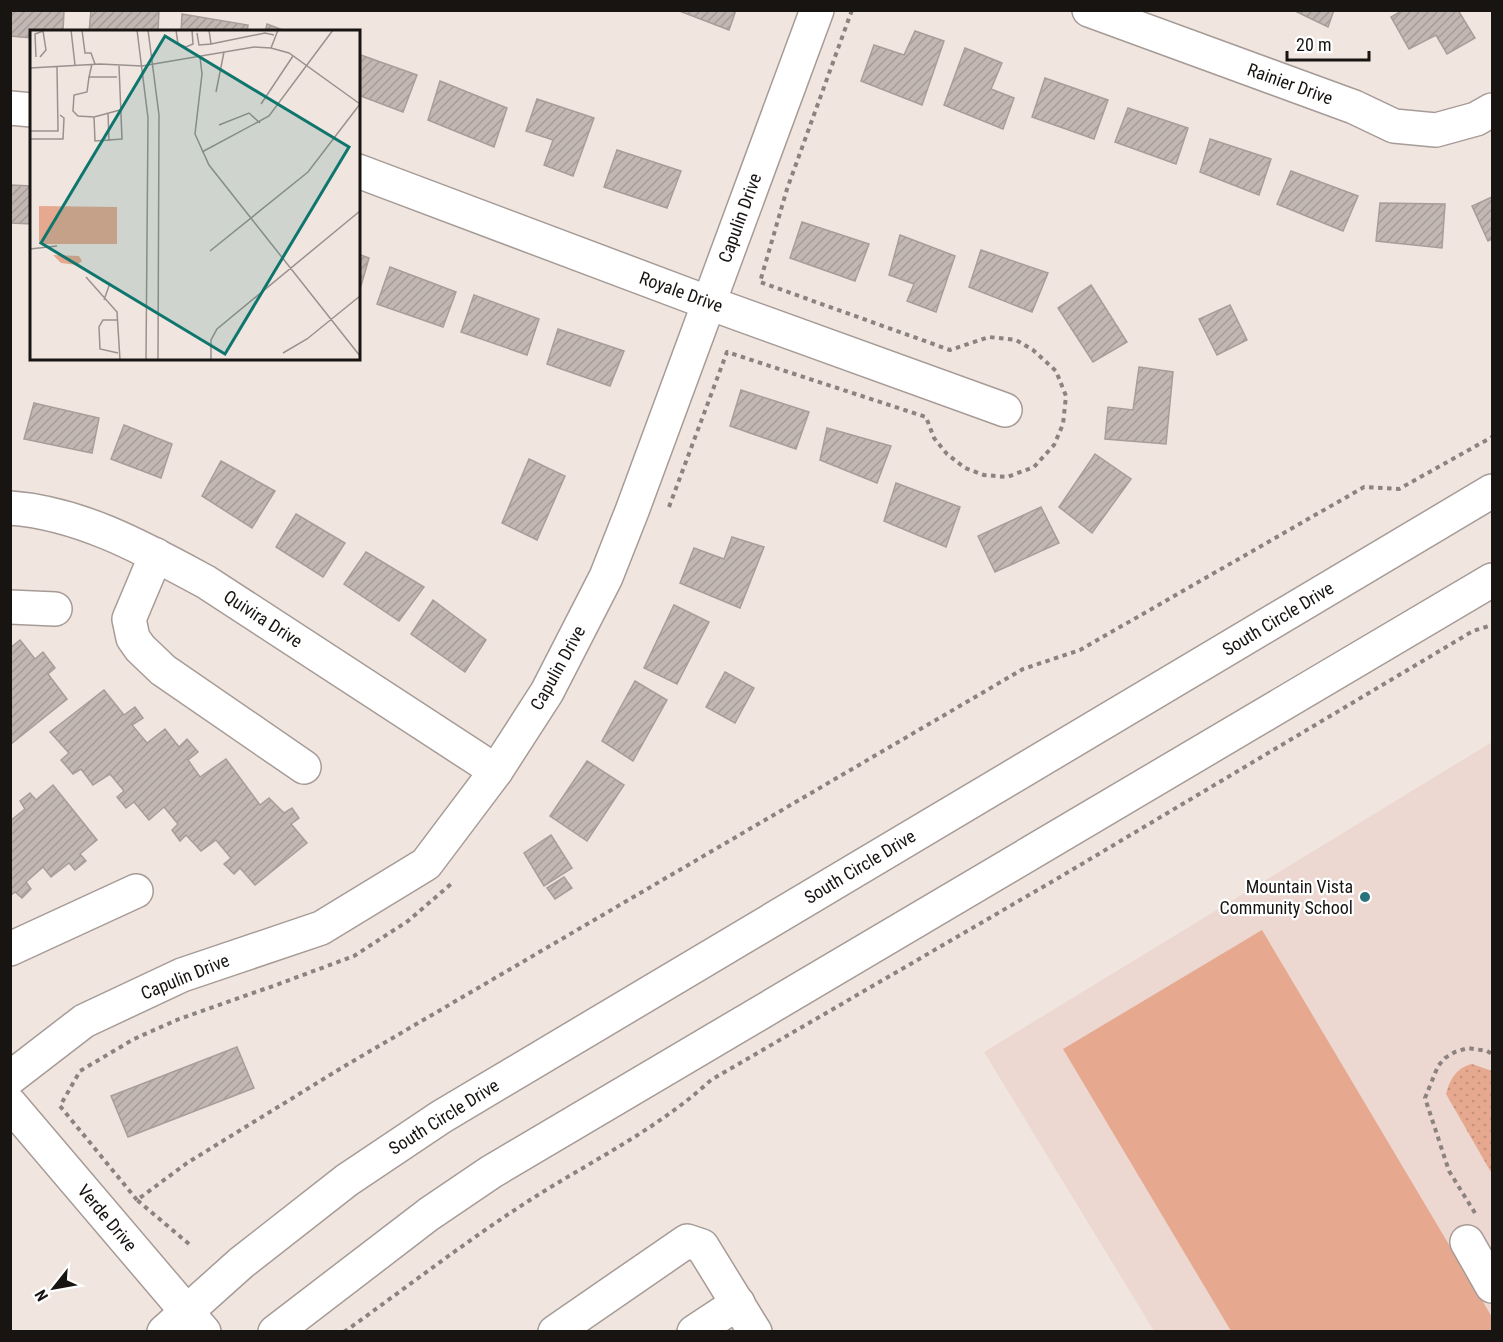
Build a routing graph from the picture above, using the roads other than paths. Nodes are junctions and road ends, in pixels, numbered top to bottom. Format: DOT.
graph roads {
  1 [pos="817,10"];
  2 [pos="1089,10"];
  3 [pos="10,108"];
  4 [pos="30,110"];
  5 [pos="1492,110"];
  6 [pos="360,172"];
  7 [pos="709,303"];
  8 [pos="1005,410"];
  9 [pos="1492,491"];
  10 [pos="10,508"];
  11 [pos="156,555"];
  12 [pos="1492,580"];
  13 [pos="10,607"];
  14 [pos="55,609"];
  15 [pos="304,767"];
  16 [pos="496,771"];
  17 [pos="136,891"];
  18 [pos="10,949"];
  19 [pos="10,1078"];
  20 [pos="10,1104"];
  21 [pos="1473,1232"];
  22 [pos="1492,1286"];
  23 [pos="738,1303"];
  24 [pos="185,1324"];
  25 [pos="274,1332"];
  26 [pos="555,1332"];
  27 [pos="694,1332"];
  28 [pos="755,1332"];
  1 -- 7 [label="street, Capulin Drive"];
  2 -- 5 [label="street, Rainier Drive"];
  3 -- 4 [label="street"];
  6 -- 7 [label="street, Royale Drive"];
  7 -- 8 [label="street, Royale Drive"];
  7 -- 16 [label="street, Capulin Drive"];
  9 -- 24 [label="street, South Circle Drive"];
  10 -- 11 [label="street, Quivira Drive"];
  11 -- 15 [label="street"];
  11 -- 16 [label="street, Quivira Drive"];
  12 -- 25 [label="street"];
  13 -- 14 [label="street"];
  16 -- 19 [label="street, Capulin Drive"];
  17 -- 18 [label="street"];
  20 -- 24 [label="street, Verde Drive"];
  21 -- 22 [label="street"];
  23 -- 26 [label="street"];
  23 -- 27 [label="street"];
  23 -- 28 [label="street"];
}
